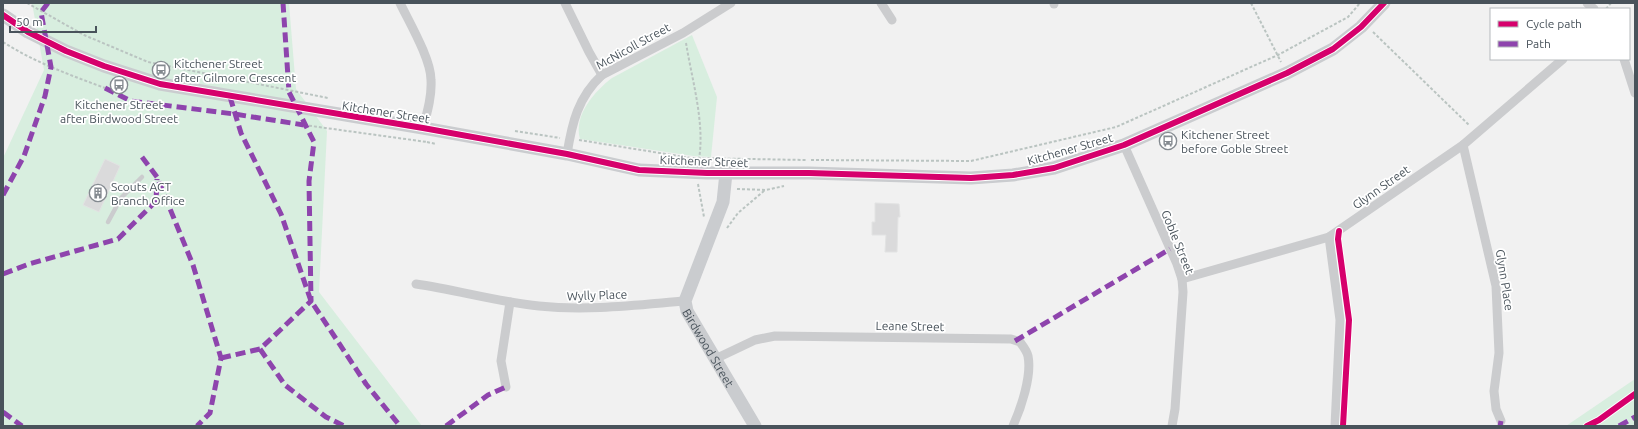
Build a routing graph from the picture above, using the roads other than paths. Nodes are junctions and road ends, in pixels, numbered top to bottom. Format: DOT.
graph roads {
  1 [pos="400,3"];
  2 [pos="565,3"];
  3 [pos="730,3"];
  4 [pos="881,3"];
  5 [pos="1384,3"];
  6 [pos="3,15"];
  7 [pos="892,20"];
  8 [pos="1562,60"];
  9 [pos="1624,60"];
  10 [pos="602,75"];
  11 [pos="1635,93"];
  12 [pos="427,129"];
  13 [pos="1124,145"];
  14 [pos="1463,145"];
  15 [pos="566,154"];
  16 [pos="726,173"];
  17 [pos="142,177"];
  18 [pos="108,222"];
  19 [pos="1329,237"];
  20 [pos="1182,279"];
  21 [pos="416,284"];
  22 [pos="685,301"];
  23 [pos="510,302"];
  24 [pos="715,359"];
  25 [pos="506,387"];
  26 [pos="1501,421"];
  27 [pos="755,426"];
  28 [pos="1013,426"];
  29 [pos="1172,426"];
  30 [pos="1334,426"];
  1 -- 12 [label="street"];
  2 -- 10 [label="street"];
  3 -- 10 [label="street, McNicoll Street"];
  4 -- 7 [label="street"];
  5 -- 13 [label="street, Kitchener Street"];
  6 -- 12 [label="street, Kitchener Street"];
  8 -- 14 [label="street, Glynn Street"];
  9 -- 11 [label="street"];
  10 -- 15 [label="street, McNicoll Street"];
  12 -- 15 [label="street, Kitchener Street"];
  13 -- 16 [label="street, Kitchener Street"];
  13 -- 20 [label="street, Goble Street"];
  14 -- 19 [label="street, Glynn Street"];
  14 -- 26 [label="street, Glynn Place"];
  15 -- 16 [label="street, Kitchener Street"];
  16 -- 22 [label="street, Birdwood Street"];
  17 -- 18 [label="lane"];
  19 -- 20 [label="street, Glynn Street"];
  19 -- 30 [label="street"];
  20 -- 29 [label="street, Goble Street"];
  21 -- 23 [label="street, Wylly Place"];
  22 -- 23 [label="street, Wylly Place"];
  22 -- 24 [label="street, Birdwood Street"];
  23 -- 25 [label="street"];
  24 -- 27 [label="street, Birdwood Street"];
  24 -- 28 [label="street, Leane Street"];
}
